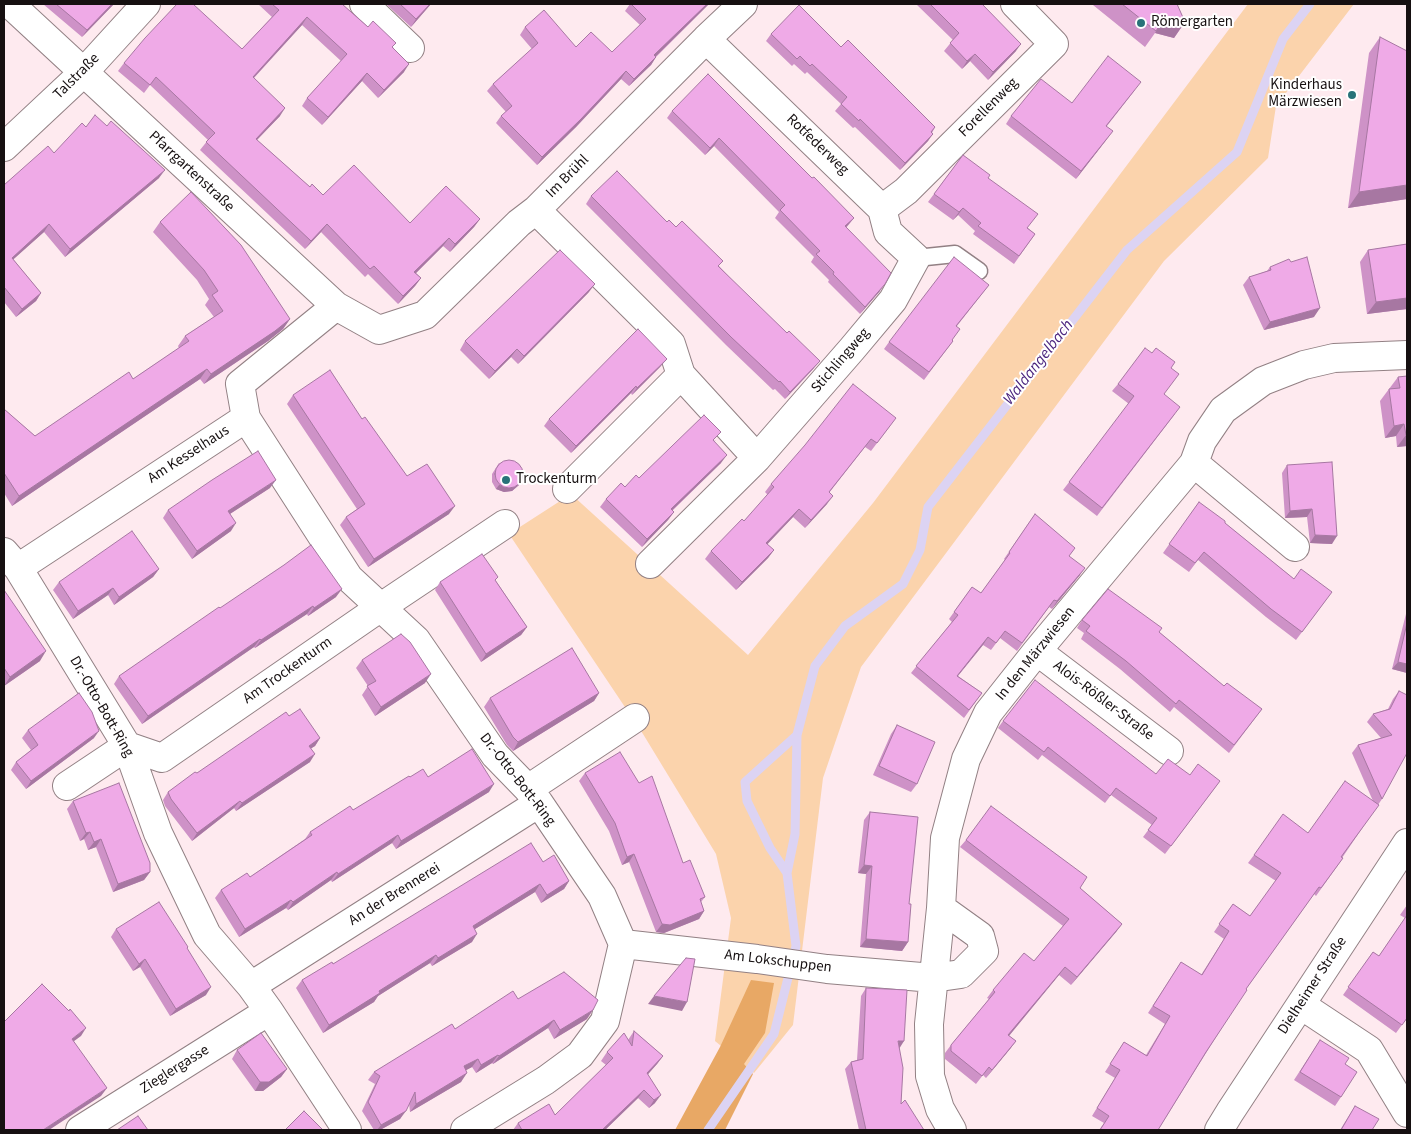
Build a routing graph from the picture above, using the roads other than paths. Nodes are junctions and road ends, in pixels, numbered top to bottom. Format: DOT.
graph roads {
  1 [pos="10,4"];
  2 [pos="146,4"];
  3 [pos="364,4"];
  4 [pos="743,4"];
  5 [pos="1015,4"];
  6 [pos="706,39"];
  7 [pos="410,48"];
  8 [pos="83,72"];
  9 [pos="4,147"];
  10 [pos="882,209"];
  11 [pos="536,210"];
  12 [pos="916,258"];
  13 [pos="979,271"];
  14 [pos="336,306"];
  15 [pos="379,330"];
  16 [pos="1407,356"];
  17 [pos="681,375"];
  18 [pos="246,418"];
  19 [pos="757,458"];
  20 [pos="1194,463"];
  21 [pos="567,489"];
  22 [pos="505,524"];
  23 [pos="1295,547"];
  24 [pos="11,560"];
  25 [pos="650,564"];
  26 [pos="381,607"];
  27 [pos="1037,651"];
  28 [pos="635,718"];
  29 [pos="127,746"];
  30 [pos="1169,751"];
  31 [pos="67,786"];
  32 [pos="534,796"];
  33 [pos="1407,843"];
  34 [pos="941,908"];
  35 [pos="623,944"];
  36 [pos="933,978"];
  37 [pos="251,986"];
  38 [pos="1301,1005"];
  39 [pos="269,1010"];
  40 [pos="1407,1113"];
  41 [pos="80,1130"];
  42 [pos="346,1130"];
  43 [pos="465,1130"];
  44 [pos="952,1130"];
  45 [pos="1219,1130"];
  1 -- 8 [label="street, Pfarrgartenstraße"];
  2 -- 8 [label="street, Talstraße"];
  3 -- 7 [label="street"];
  4 -- 6 [label="street, Im Brühl"];
  5 -- 10 [label="street, Forellenweg"];
  6 -- 10 [label="street, Rotfederweg"];
  6 -- 11 [label="street, Im Brühl"];
  8 -- 9 [label="street, Talstraße"];
  8 -- 14 [label="street, Pfarrgartenstraße"];
  10 -- 12 [label="street, Rotfederweg"];
  11 -- 15 [label="street, Im Brühl"];
  11 -- 17 [label="street"];
  12 -- 13 [label="lane"];
  12 -- 19 [label="street, Stichlingweg"];
  14 -- 15 [label="street, Pfarrgartenstraße"];
  14 -- 18 [label="street, Am Kesselhaus"];
  16 -- 20 [label="street, In den Märzwiesen"];
  17 -- 19 [label="street"];
  17 -- 21 [label="street"];
  18 -- 24 [label="street, Am Kesselhaus"];
  18 -- 26 [label="street, Dr.-Otto-Bott-Ring"];
  19 -- 25 [label="street, Stichlingweg"];
  20 -- 23 [label="street"];
  20 -- 27 [label="street, In den Märzwiesen"];
  22 -- 26 [label="street, Am Trockenturm"];
  24 -- 29 [label="street, Dr.-Otto-Bott-Ring"];
  26 -- 29 [label="street, Am Trockenturm"];
  26 -- 32 [label="street, Dr.-Otto-Bott-Ring"];
  27 -- 30 [label="street, Alois-Rößler-Straße"];
  27 -- 34 [label="street, In den Märzwiesen"];
  28 -- 32 [label="street, An der Brennerei"];
  29 -- 31 [label="street"];
  29 -- 37 [label="street, Dr.-Otto-Bott-Ring"];
  32 -- 35 [label="street, Dr.-Otto-Bott-Ring"];
  32 -- 37 [label="street, An der Brennerei"];
  33 -- 38 [label="street, Dielheimer Straße"];
  34 -- 36 [label="street, In den Märzwiesen"];
  34 -- 36 [label="street, Am Lokschuppen"];
  35 -- 36 [label="street, Am Lokschuppen"];
  35 -- 43 [label="street"];
  36 -- 44 [label="street, In den Märzwiesen"];
  37 -- 39 [label="street, Dr.-Otto-Bott-Ring"];
  38 -- 40 [label="street"];
  38 -- 45 [label="street, Dielheimer Straße"];
  39 -- 41 [label="street, Zieglergasse"];
  39 -- 42 [label="street, Dr.-Otto-Bott-Ring"];
}
